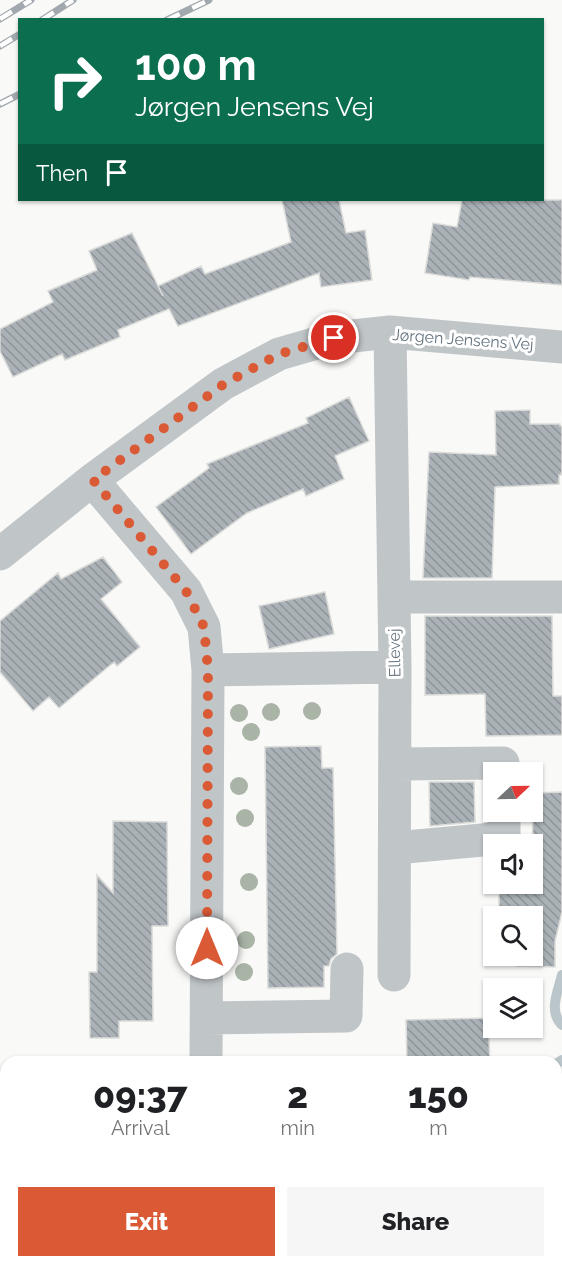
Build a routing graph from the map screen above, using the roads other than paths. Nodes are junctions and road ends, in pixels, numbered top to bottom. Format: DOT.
graph roads {
  1 [pos="390,332"];
  2 [pos="562,346"];
  3 [pos="93,480"];
  4 [pos="0,554"];
  5 [pos="393,597"];
  6 [pos="562,597"];
  7 [pos="395,667"];
  8 [pos="208,670"];
  9 [pos="395,764"];
  10 [pos="483,764"];
  11 [pos="504,822"];
  12 [pos="395,848"];
  13 [pos="347,969"];
  14 [pos="394,975"];
  15 [pos="207,1018"];
  16 [pos="206,1056"];
  1 -- 2 [label="street, Jørgen Jensens Vej"];
  1 -- 3 [label="street, Jørgen Jensens Vej"];
  1 -- 5 [label="street, Ellevej"];
  3 -- 4 [label="street, Jørgen Jensens Vej"];
  3 -- 8 [label="street"];
  5 -- 6 [label="street"];
  5 -- 7 [label="street, Ellevej"];
  7 -- 8 [label="street"];
  7 -- 9 [label="street, Ellevej"];
  8 -- 15 [label="street"];
  9 -- 10 [label="street"];
  9 -- 12 [label="street, Ellevej"];
  11 -- 12 [label="street"];
  12 -- 14 [label="street, Ellevej"];
  13 -- 15 [label="street"];
  15 -- 16 [label="street"];
}
